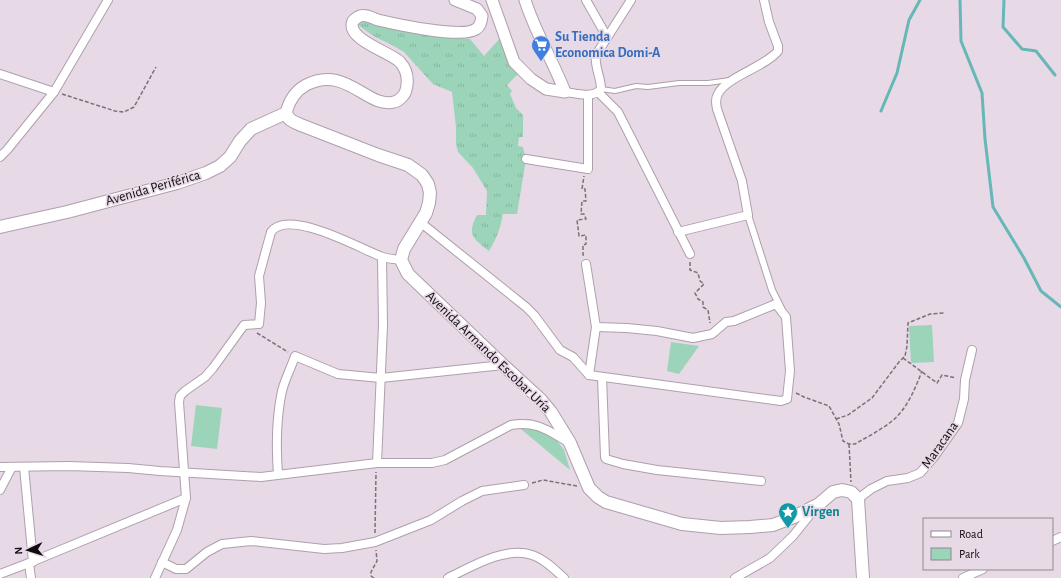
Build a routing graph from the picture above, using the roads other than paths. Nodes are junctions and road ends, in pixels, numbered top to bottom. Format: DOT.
graph roads {
  1 [pos="108,0"];
  2 [pos="455,0"];
  3 [pos="492,0"];
  4 [pos="525,0"];
  5 [pos="586,0"];
  6 [pos="631,0"];
  7 [pos="764,0"];
  8 [pos="607,37"];
  9 [pos="0,74"];
  10 [pos="735,79"];
  11 [pos="600,91"];
  12 [pos="54,92"];
  13 [pos="564,92"];
  14 [pos="588,95"];
  15 [pos="286,113"];
  16 [pos="4,149"];
  17 [pos="0,157"];
  18 [pos="526,159"];
  19 [pos="748,215"];
  20 [pos="420,222"];
  21 [pos="0,227"];
  22 [pos="678,232"];
  23 [pos="690,254"];
  24 [pos="382,257"];
  25 [pos="401,260"];
  26 [pos="586,264"];
  27 [pos="786,317"];
  28 [pos="596,327"];
  29 [pos="972,350"];
  30 [pos="503,365"];
  31 [pos="589,375"];
  32 [pos="602,377"];
  33 [pos="381,378"];
  34 [pos="570,443"];
  35 [pos="377,462"];
  36 [pos="0,467"];
  37 [pos="12,467"];
  38 [pos="24,467"];
  39 [pos="184,473"];
  40 [pos="278,474"];
  41 [pos="762,481"];
  42 [pos="524,485"];
  43 [pos="0,490"];
  44 [pos="855,495"];
  45 [pos="186,498"];
  46 [pos="819,504"];
  47 [pos="31,562"];
  48 [pos="162,562"];
  49 [pos="981,570"];
  50 [pos="0,574"];
  51 [pos="31,578"];
  52 [pos="155,578"];
  53 [pos="448,578"];
  54 [pos="564,578"];
  55 [pos="735,578"];
  56 [pos="863,578"];
  57 [pos="963,578"];
  1 -- 12 [label="street"];
  2 -- 15 [label="street"];
  3 -- 13 [label="street"];
  4 -- 13 [label="street"];
  5 -- 8 [label="street"];
  6 -- 8 [label="street"];
  7 -- 10 [label="street"];
  8 -- 11 [label="street"];
  9 -- 12 [label="street"];
  10 -- 11 [label="lane"];
  10 -- 19 [label="street"];
  11 -- 14 [label="street"];
  11 -- 22 [label="street"];
  12 -- 16 [label="street"];
  13 -- 14 [label="street"];
  14 -- 18 [label="street"];
  15 -- 20 [label="main road"];
  15 -- 21 [label="main road, Avenida Periférica"];
  16 -- 17 [label="street"];
  19 -- 22 [label="street"];
  19 -- 27 [label="street"];
  20 -- 25 [label="main road"];
  20 -- 31 [label="street"];
  22 -- 23 [label="street"];
  24 -- 25 [label="street"];
  24 -- 33 [label="street"];
  24 -- 39 [label="street"];
  25 -- 30 [label="main road, Avenida Armando Escobar Uría"];
  26 -- 28 [label="street"];
  27 -- 28 [label="street"];
  27 -- 32 [label="street"];
  28 -- 31 [label="street"];
  29 -- 44 [label="street, Maracana"];
  30 -- 33 [label="street"];
  30 -- 34 [label="main road, Avenida Armando Escobar Uría"];
  31 -- 32 [label="street"];
  32 -- 41 [label="street"];
  33 -- 35 [label="street"];
  33 -- 40 [label="street"];
  34 -- 35 [label="street"];
  34 -- 46 [label="main road, Avenida Armando Escobar Uría"];
  35 -- 40 [label="street"];
  36 -- 37 [label="street"];
  37 -- 38 [label="street"];
  37 -- 43 [label="street"];
  38 -- 39 [label="street"];
  38 -- 47 [label="street"];
  39 -- 40 [label="street"];
  39 -- 45 [label="street"];
  42 -- 48 [label="street"];
  44 -- 46 [label="main road, Avenida Armando Escobar Uría"];
  44 -- 56 [label="main road"];
  45 -- 47 [label="street"];
  45 -- 48 [label="street"];
  46 -- 55 [label="street"];
  47 -- 50 [label="street"];
  47 -- 51 [label="street"];
  48 -- 52 [label="street"];
  49 -- 57 [label="street"];
  53 -- 54 [label="street"];
}
